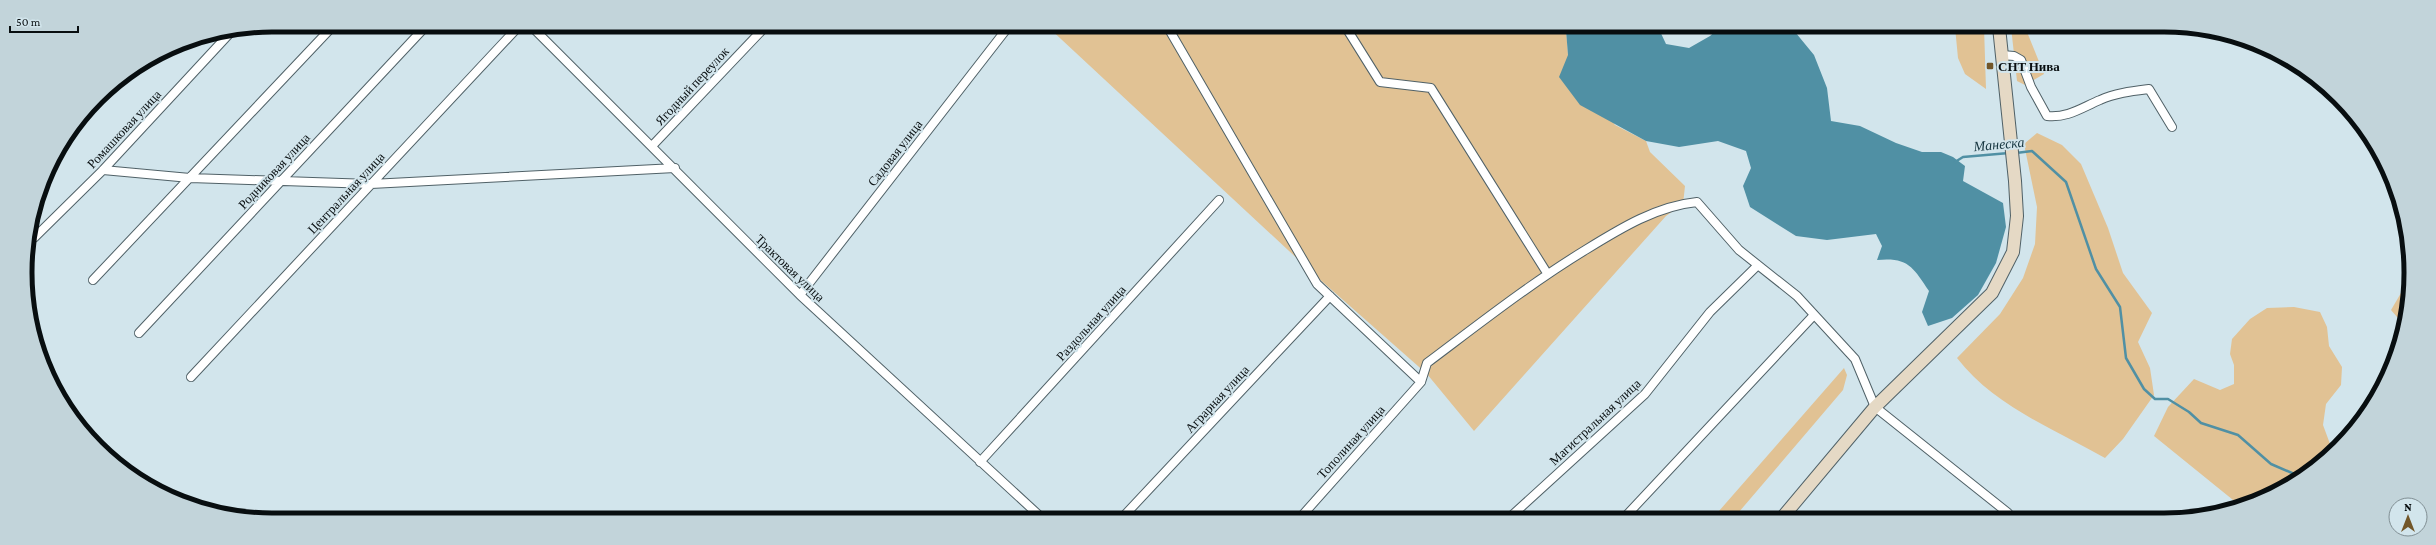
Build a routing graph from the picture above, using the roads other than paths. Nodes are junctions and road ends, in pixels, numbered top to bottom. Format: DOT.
graph roads {
  1 [pos="327,32"];
  2 [pos="420,32"];
  3 [pos="513,32"];
  4 [pos="537,32"];
  5 [pos="760,32"];
  6 [pos="1003,32"];
  7 [pos="1170,32"];
  8 [pos="1349,32"];
  9 [pos="2000,32"];
  10 [pos="227,37"];
  11 [pos="2002,55"];
  12 [pos="2172,127"];
  13 [pos="652,146"];
  14 [pos="676,168"];
  15 [pos="103,170"];
  16 [pos="190,178"];
  17 [pos="281,180"];
  18 [pos="371,184"];
  19 [pos="1219,200"];
  20 [pos="35,237"];
  21 [pos="1758,266"];
  22 [pos="1547,273"];
  23 [pos="93,280"];
  24 [pos="800,295"];
  25 [pos="1330,296"];
  26 [pos="1814,315"];
  27 [pos="139,333"];
  28 [pos="191,377"];
  29 [pos="1421,382"];
  30 [pos="1875,407"];
  31 [pos="980,462"];
  32 [pos="1037,513"];
  33 [pos="1127,513"];
  34 [pos="1304,513"];
  35 [pos="1515,513"];
  36 [pos="1629,513"];
  37 [pos="1786,513"];
  38 [pos="2002,513"];
  1 -- 16 [label="street"];
  2 -- 17 [label="street, Родниковая улица"];
  3 -- 18 [label="street, Центральная улица"];
  4 -- 13 [label="street, Трактовая улица"];
  5 -- 13 [label="street, Ягодный переулок"];
  6 -- 24 [label="street, Садовая улица"];
  7 -- 25 [label="street"];
  8 -- 22 [label="street"];
  9 -- 11 [label="main road"];
  10 -- 15 [label="street, Ромашковая улица"];
  11 -- 12 [label="street"];
  11 -- 30 [label="main road"];
  13 -- 14 [label="street, Трактовая улица"];
  14 -- 18 [label="street"];
  14 -- 24 [label="street, Трактовая улица"];
  15 -- 16 [label="street"];
  15 -- 20 [label="street, Ромашковая улица"];
  16 -- 17 [label="street"];
  16 -- 23 [label="street"];
  17 -- 18 [label="street"];
  17 -- 27 [label="street, Родниковая улица"];
  18 -- 28 [label="street, Центральная улица"];
  19 -- 31 [label="street, Раздольная улица"];
  21 -- 22 [label="street"];
  21 -- 26 [label="street"];
  21 -- 35 [label="street, Магистральная улица"];
  22 -- 29 [label="street"];
  24 -- 31 [label="street, Трактовая улица"];
  25 -- 29 [label="street"];
  25 -- 33 [label="street, Аграрная улица"];
  26 -- 30 [label="street"];
  26 -- 36 [label="street"];
  29 -- 34 [label="street, Тополиная улица"];
  30 -- 37 [label="main road"];
  30 -- 38 [label="street"];
  31 -- 32 [label="street, Трактовая улица"];
}
